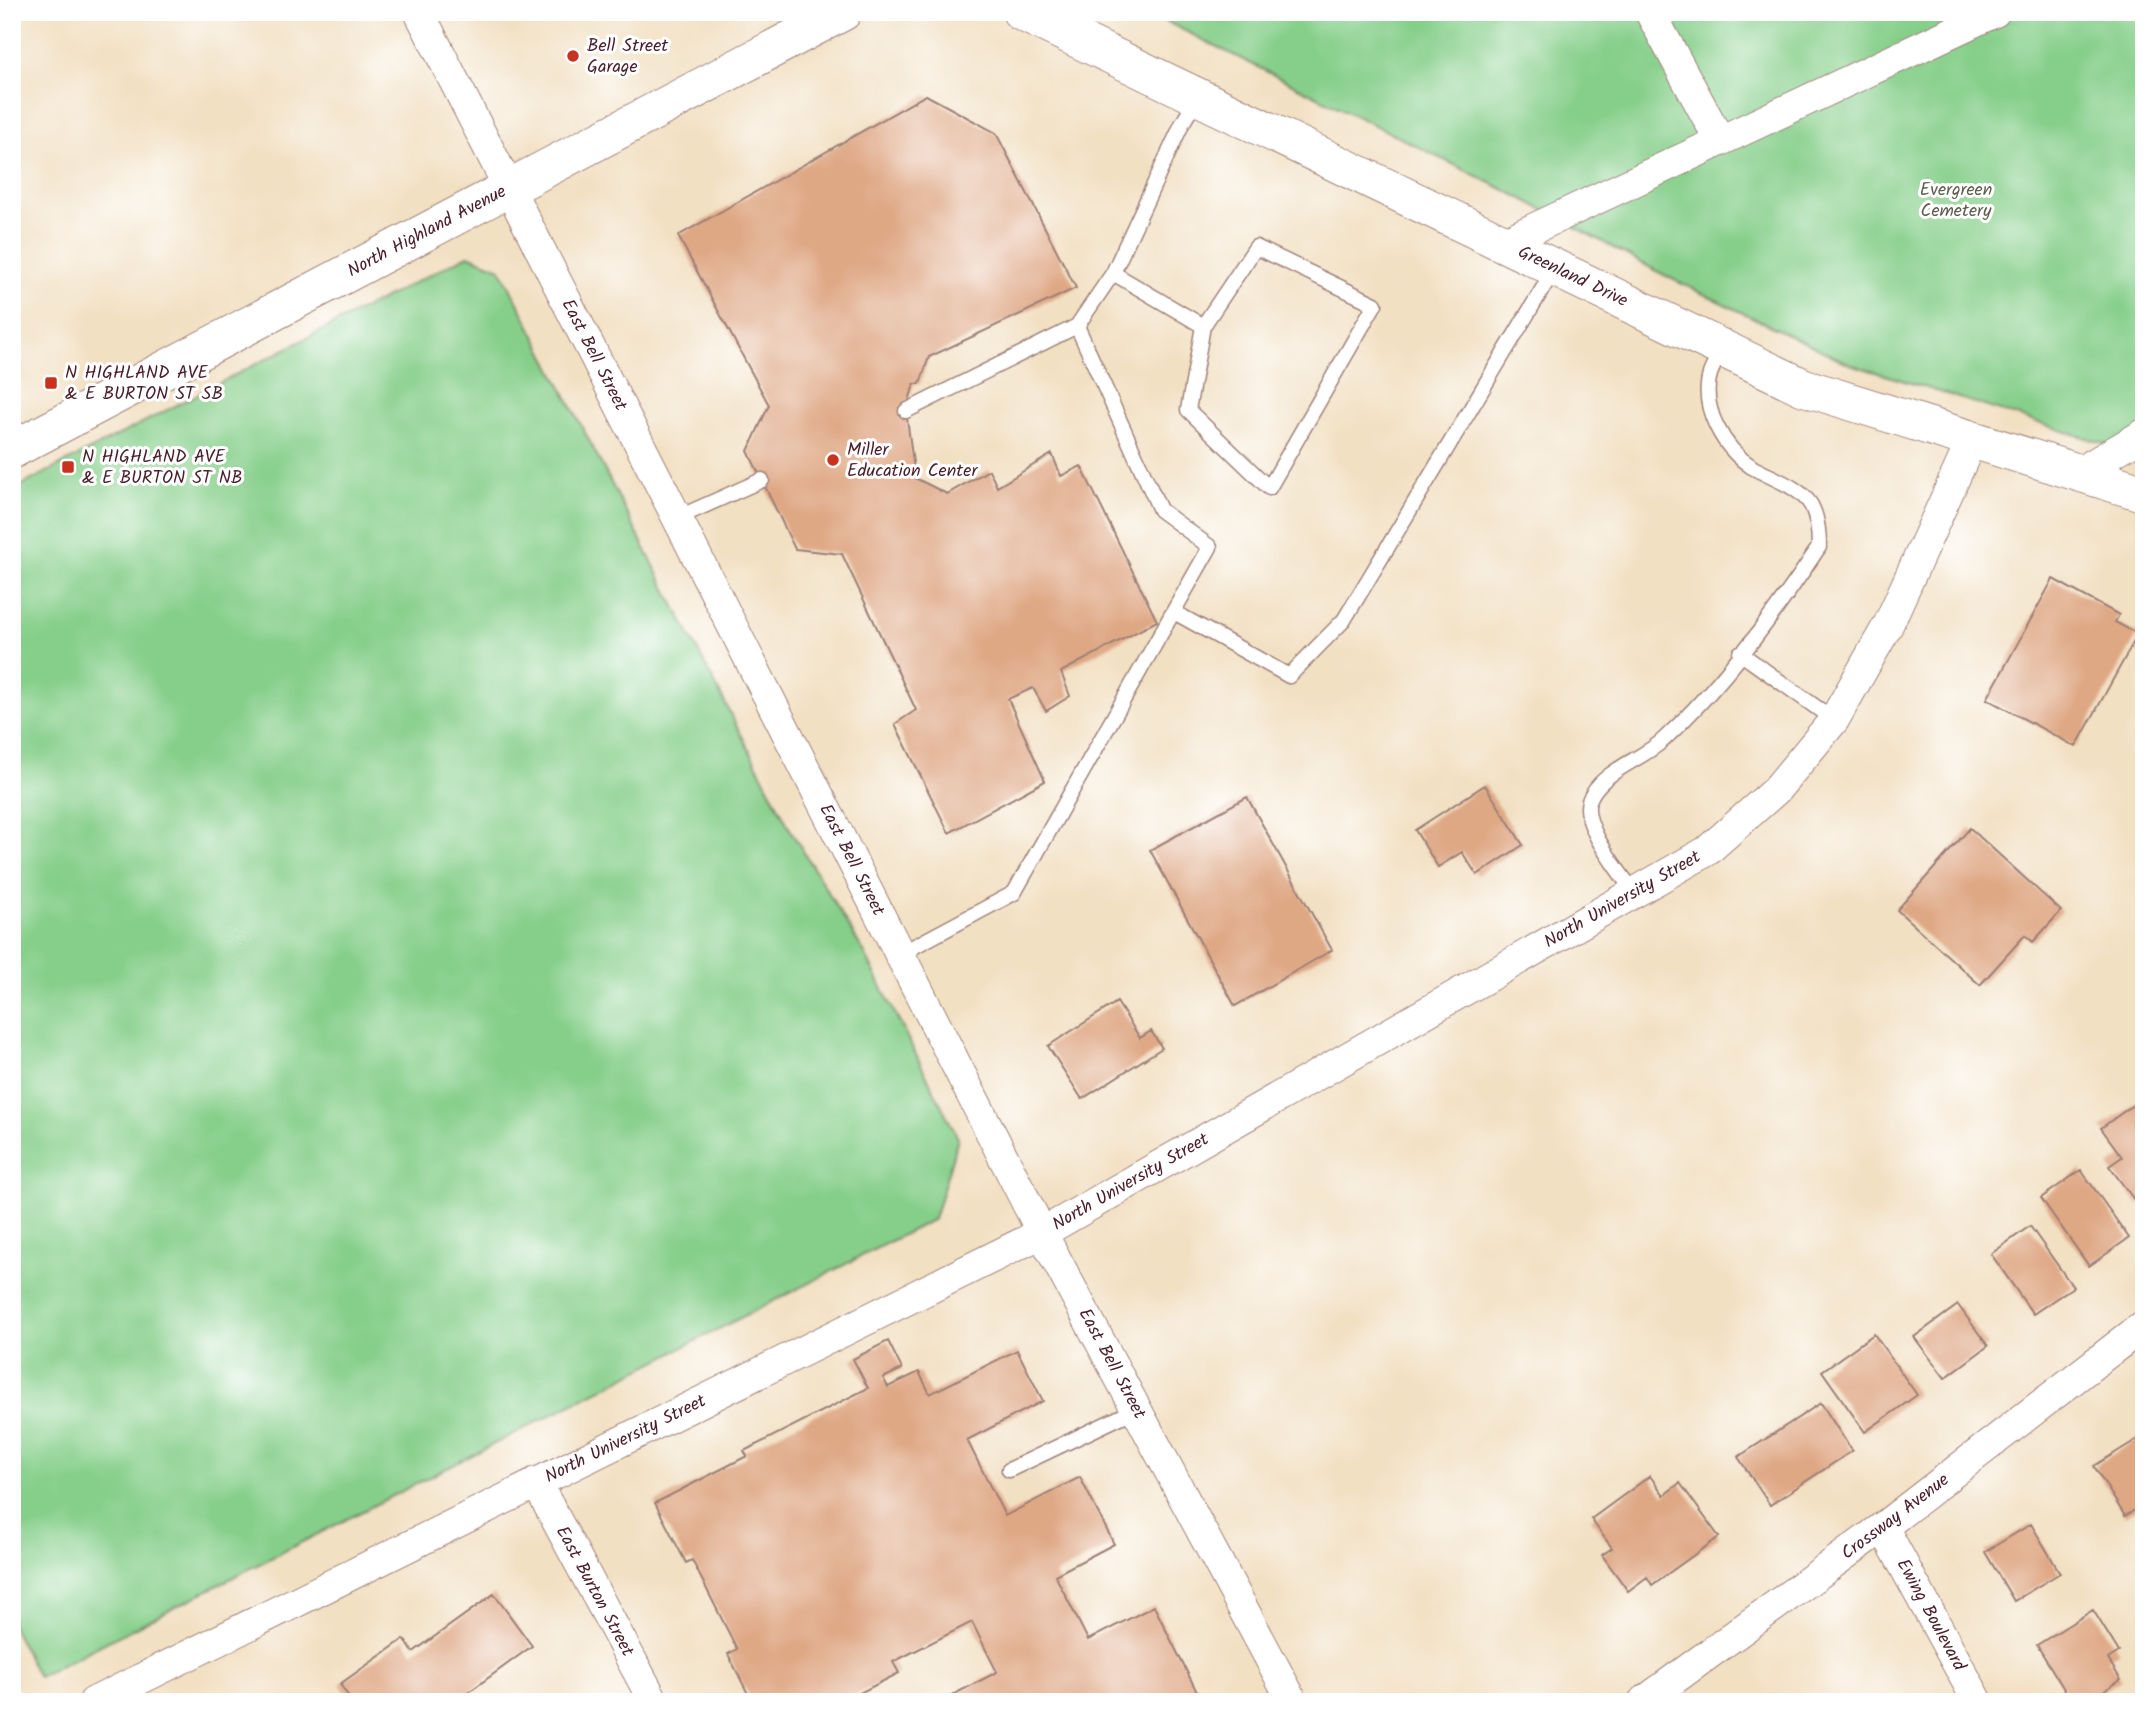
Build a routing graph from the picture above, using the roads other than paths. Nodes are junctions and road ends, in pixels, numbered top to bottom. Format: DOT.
graph roads {
  1 [pos="419,12"];
  2 [pos="843,12"];
  3 [pos="1021,12"];
  4 [pos="1650,12"];
  5 [pos="1995,12"];
  6 [pos="1198,97"];
  7 [pos="1720,141"];
  8 [pos="509,190"];
  9 [pos="1503,243"];
  10 [pos="1555,268"];
  11 [pos="1112,273"];
  12 [pos="1077,326"];
  13 [pos="1203,326"];
  14 [pos="1722,348"];
  15 [pos="906,411"];
  16 [pos="2144,434"];
  17 [pos="1972,440"];
  18 [pos="12,450"];
  19 [pos="2078,473"];
  20 [pos="762,480"];
  21 [pos="2144,493"];
  22 [pos="677,518"];
  23 [pos="1174,612"];
  24 [pos="1741,653"];
  25 [pos="1834,720"];
  26 [pos="1635,894"];
  27 [pos="900,954"];
  28 [pos="1042,1233"];
  29 [pos="2144,1325"];
  30 [pos="1137,1409"];
  31 [pos="1009,1470"];
  32 [pos="536,1482"];
  33 [pos="1883,1527"];
  34 [pos="94,1702"];
  35 [pos="654,1702"];
  36 [pos="1293,1702"];
  37 [pos="1643,1702"];
  38 [pos="1978,1702"];
  1 -- 8 [label="street, East Bell Street"];
  2 -- 8 [label="street, North Highland Avenue"];
  3 -- 6 [label="street, Greenland Drive"];
  4 -- 7 [label="street"];
  5 -- 7 [label="street"];
  6 -- 9 [label="street, Greenland Drive"];
  6 -- 11 [label="lane"];
  7 -- 9 [label="street"];
  8 -- 18 [label="street, North Highland Avenue"];
  8 -- 22 [label="street, East Bell Street"];
  9 -- 10 [label="street, Greenland Drive"];
  10 -- 14 [label="street, Greenland Drive"];
  10 -- 23 [label="lane"];
  11 -- 12 [label="lane"];
  11 -- 13 [label="lane"];
  12 -- 15 [label="lane"];
  12 -- 23 [label="lane"];
  13 -- 13 [label="lane"];
  14 -- 17 [label="street, Greenland Drive"];
  14 -- 24 [label="lane"];
  16 -- 19 [label="street"];
  17 -- 19 [label="street, Greenland Drive"];
  17 -- 25 [label="street, North University Street"];
  19 -- 21 [label="street, Greenland Drive"];
  20 -- 22 [label="lane"];
  22 -- 27 [label="street, East Bell Street"];
  23 -- 27 [label="lane"];
  24 -- 25 [label="lane"];
  24 -- 26 [label="lane"];
  25 -- 26 [label="street, North University Street"];
  26 -- 28 [label="street, North University Street"];
  27 -- 28 [label="street, East Bell Street"];
  28 -- 30 [label="street, East Bell Street"];
  28 -- 32 [label="street, North University Street"];
  29 -- 33 [label="street, Crossway Avenue"];
  30 -- 31 [label="lane"];
  30 -- 36 [label="street, East Bell Street"];
  32 -- 34 [label="street, North University Street"];
  32 -- 35 [label="street, East Burton Street"];
  33 -- 37 [label="street, Crossway Avenue"];
  33 -- 38 [label="street, Ewing Boulevard"];
}
